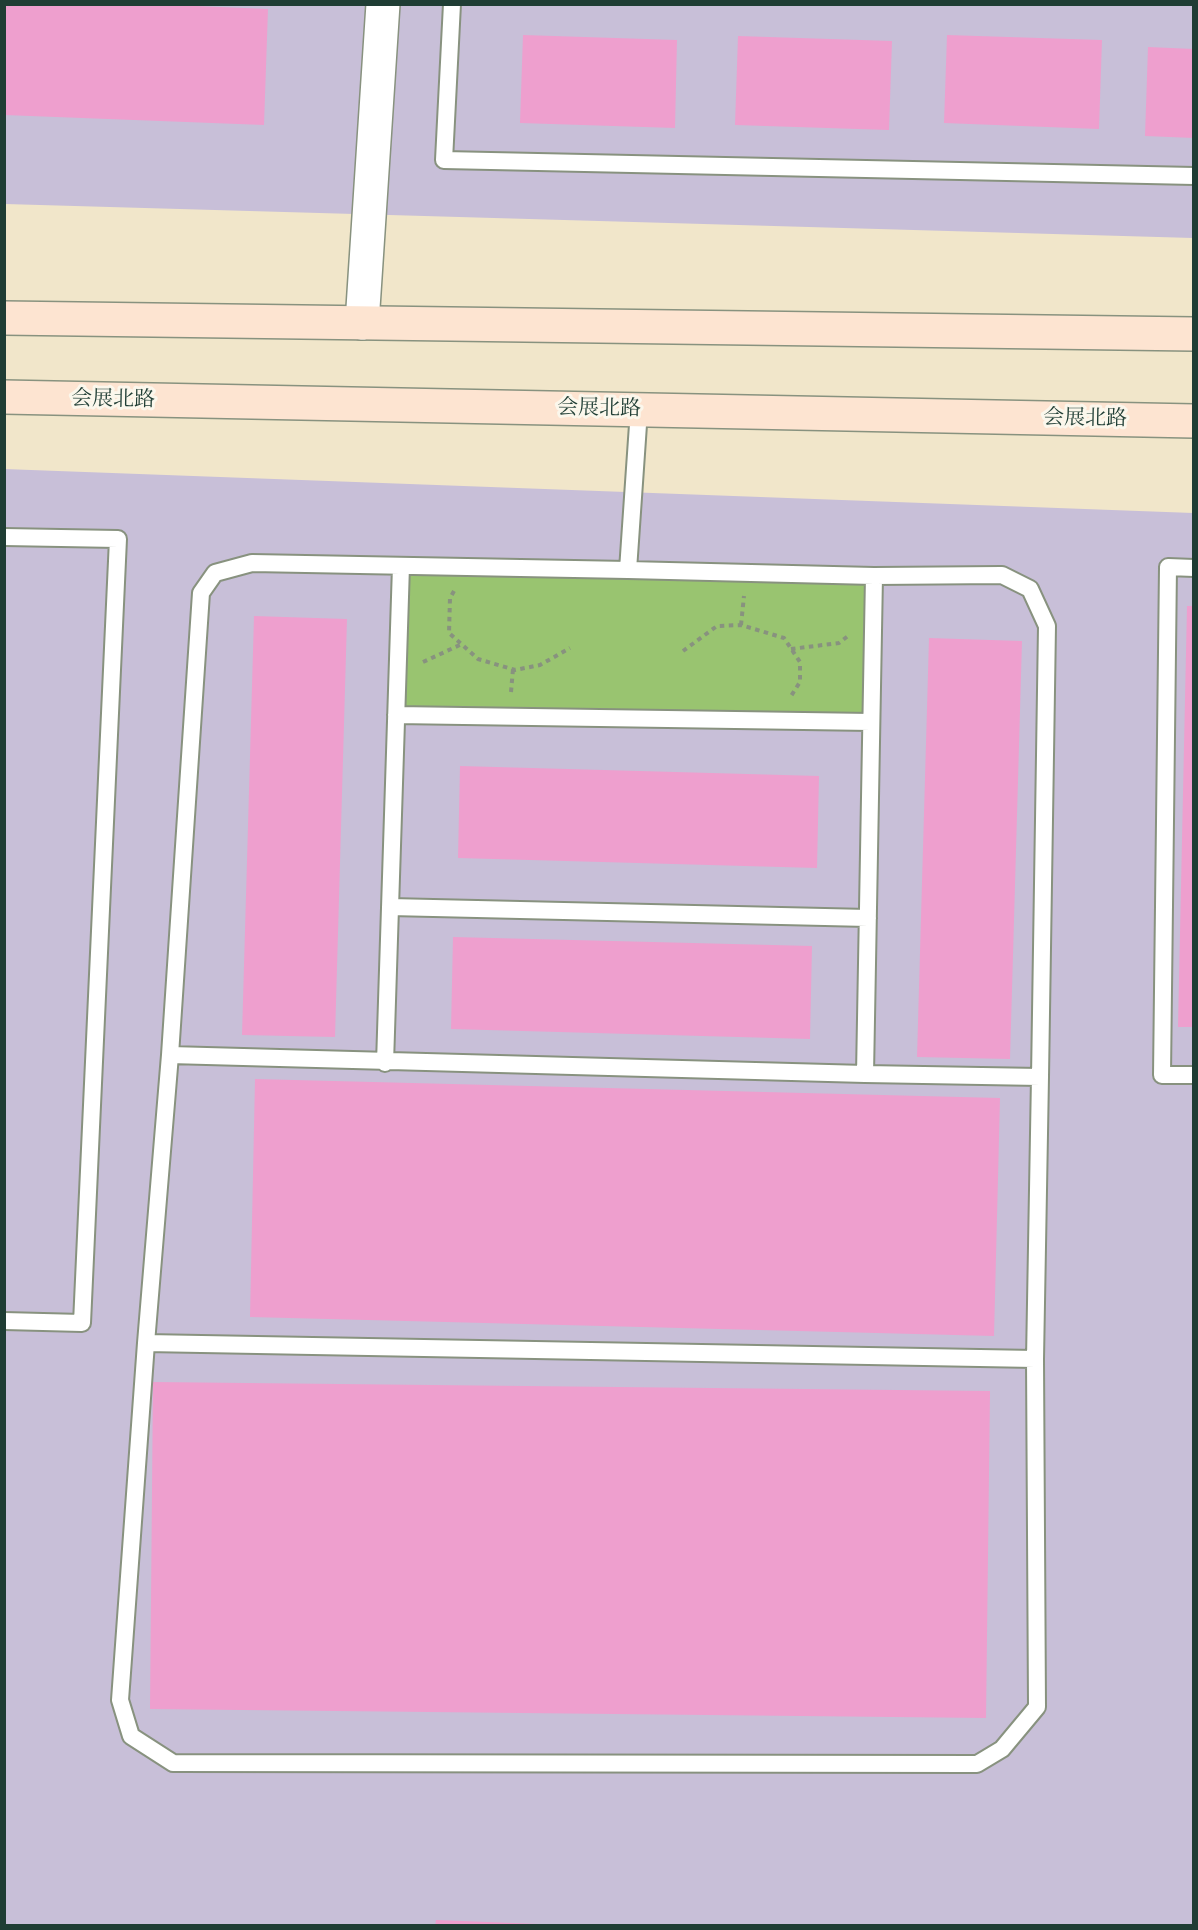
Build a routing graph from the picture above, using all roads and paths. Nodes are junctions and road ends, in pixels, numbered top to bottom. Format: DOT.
graph roads {
  1 [pos="383,4"];
  2 [pos="452,4"];
  3 [pos="1194,176"];
  4 [pos="4,318"];
  5 [pos="362,323"];
  6 [pos="1194,334"];
  7 [pos="4,398"];
  8 [pos="639,410"];
  9 [pos="1194,422"];
  10 [pos="4,537"];
  11 [pos="401,566"];
  12 [pos="469,567"];
  13 [pos="1194,568"];
  14 [pos="628,570"];
  15 [pos="874,576"];
  16 [pos="873,619"];
  17 [pos="462,644"];
  18 [pos="570,648"];
  19 [pos="791,649"];
  20 [pos="683,651"];
  21 [pos="398,674"];
  22 [pos="396,715"];
  23 [pos="762,720"];
  24 [pos="872,722"];
  25 [pos="390,907"];
  26 [pos="868,918"];
  27 [pos="170,1055"];
  28 [pos="385,1063"];
  29 [pos="865,1074"];
  30 [pos="1194,1076"];
  31 [pos="1040,1077"];
  32 [pos="4,1321"];
  33 [pos="146,1343"];
  34 [pos="1035,1359"];
  1 -- 5 [label="street"];
  2 -- 3 [label="lane"];
  4 -- 5 [label="main road"];
  5 -- 6 [label="main road"];
  7 -- 8 [label="main road, 会展北路"];
  8 -- 9 [label="main road, 会展北路"];
  8 -- 14 [label="lane"];
  10 -- 32 [label="lane"];
  11 -- 12 [label="lane"];
  11 -- 21 [label="lane"];
  11 -- 27 [label="lane"];
  12 -- 14 [label="lane"];
  12 -- 17 [label="path"];
  13 -- 30 [label="lane"];
  14 -- 15 [label="lane"];
  15 -- 16 [label="lane"];
  15 -- 31 [label="lane"];
  16 -- 19 [label="path"];
  16 -- 24 [label="lane"];
  17 -- 18 [label="path"];
  17 -- 21 [label="path"];
  19 -- 20 [label="path"];
  19 -- 23 [label="path"];
  21 -- 22 [label="lane"];
  22 -- 23 [label="lane"];
  22 -- 25 [label="lane"];
  23 -- 24 [label="lane"];
  24 -- 26 [label="lane"];
  25 -- 26 [label="lane"];
  25 -- 28 [label="lane"];
  26 -- 29 [label="lane"];
  27 -- 28 [label="lane"];
  27 -- 33 [label="lane"];
  28 -- 29 [label="lane"];
  29 -- 31 [label="lane"];
  31 -- 34 [label="lane"];
  33 -- 34 [label="lane"];
  33 -- 34 [label="lane"];
}
